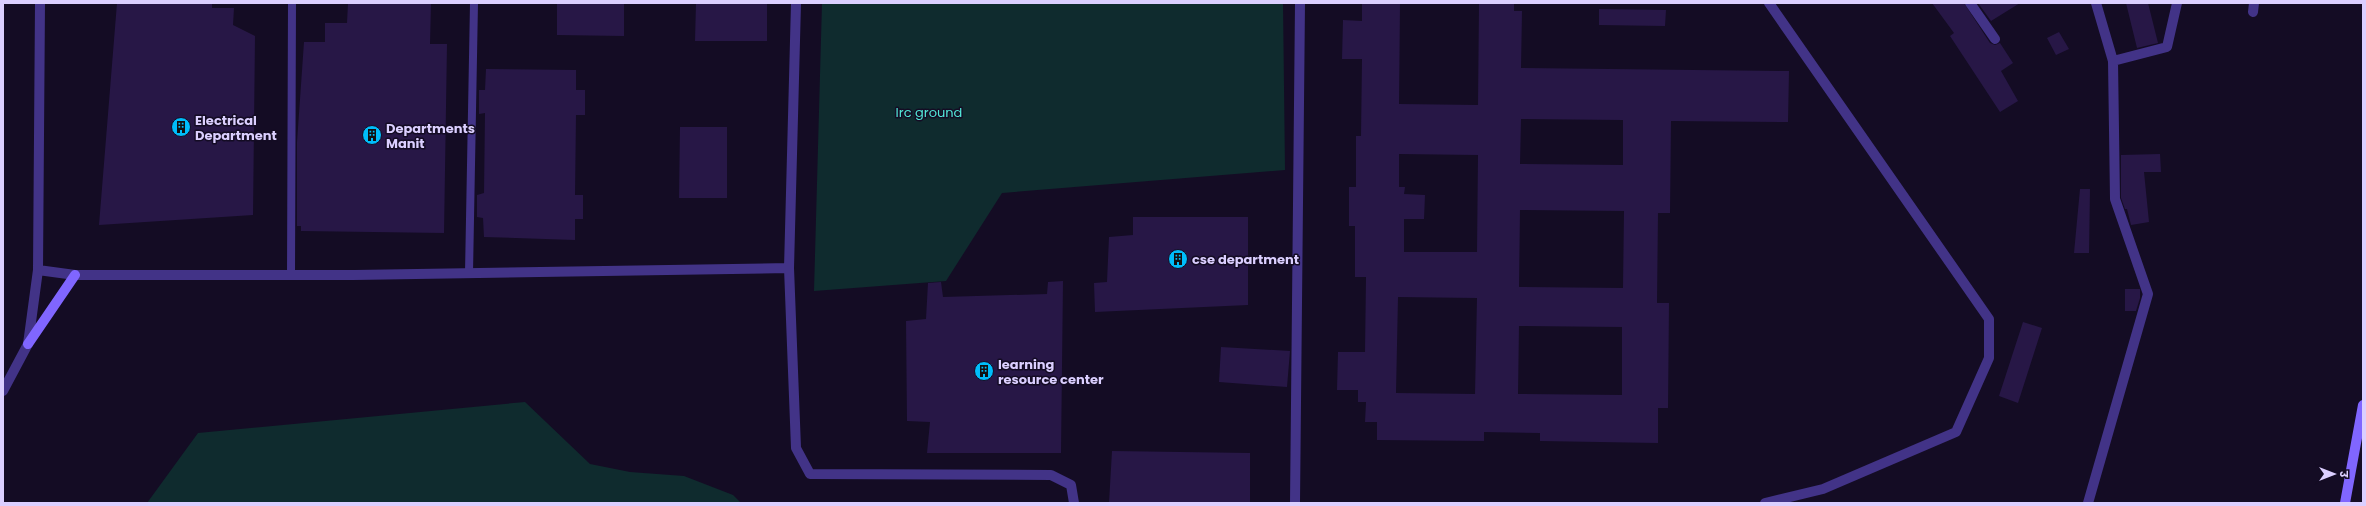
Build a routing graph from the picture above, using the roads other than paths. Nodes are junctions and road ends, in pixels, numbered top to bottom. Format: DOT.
graph roads {
  1 [pos="40,3"];
  2 [pos="292,3"];
  3 [pos="474,3"];
  4 [pos="796,3"];
  5 [pos="1300,3"];
  6 [pos="1769,3"];
  7 [pos="1970,3"];
  8 [pos="2096,3"];
  9 [pos="2177,3"];
  10 [pos="1994,39"];
  11 [pos="2113,61"];
  12 [pos="789,268"];
  13 [pos="38,270"];
  14 [pos="469,273"];
  15 [pos="75,275"];
  16 [pos="291,275"];
  17 [pos="28,344"];
  18 [pos="3,391"];
  19 [pos="2363,405"];
  20 [pos="1074,503"];
  21 [pos="1295,503"];
  22 [pos="1765,503"];
  23 [pos="2088,503"];
  24 [pos="2345,503"];
  1 -- 13 [label="street"];
  2 -- 16 [label="lane"];
  3 -- 14 [label="lane"];
  4 -- 12 [label="street"];
  5 -- 21 [label="street"];
  6 -- 22 [label="street"];
  7 -- 10 [label="street"];
  8 -- 11 [label="street"];
  9 -- 11 [label="street"];
  11 -- 23 [label="street"];
  12 -- 14 [label="street"];
  12 -- 20 [label="street"];
  13 -- 15 [label="street"];
  13 -- 17 [label="street"];
  14 -- 16 [label="street"];
  15 -- 16 [label="street"];
  15 -- 17 [label="main road"];
  17 -- 18 [label="street"];
  19 -- 24 [label="main road"];
}
